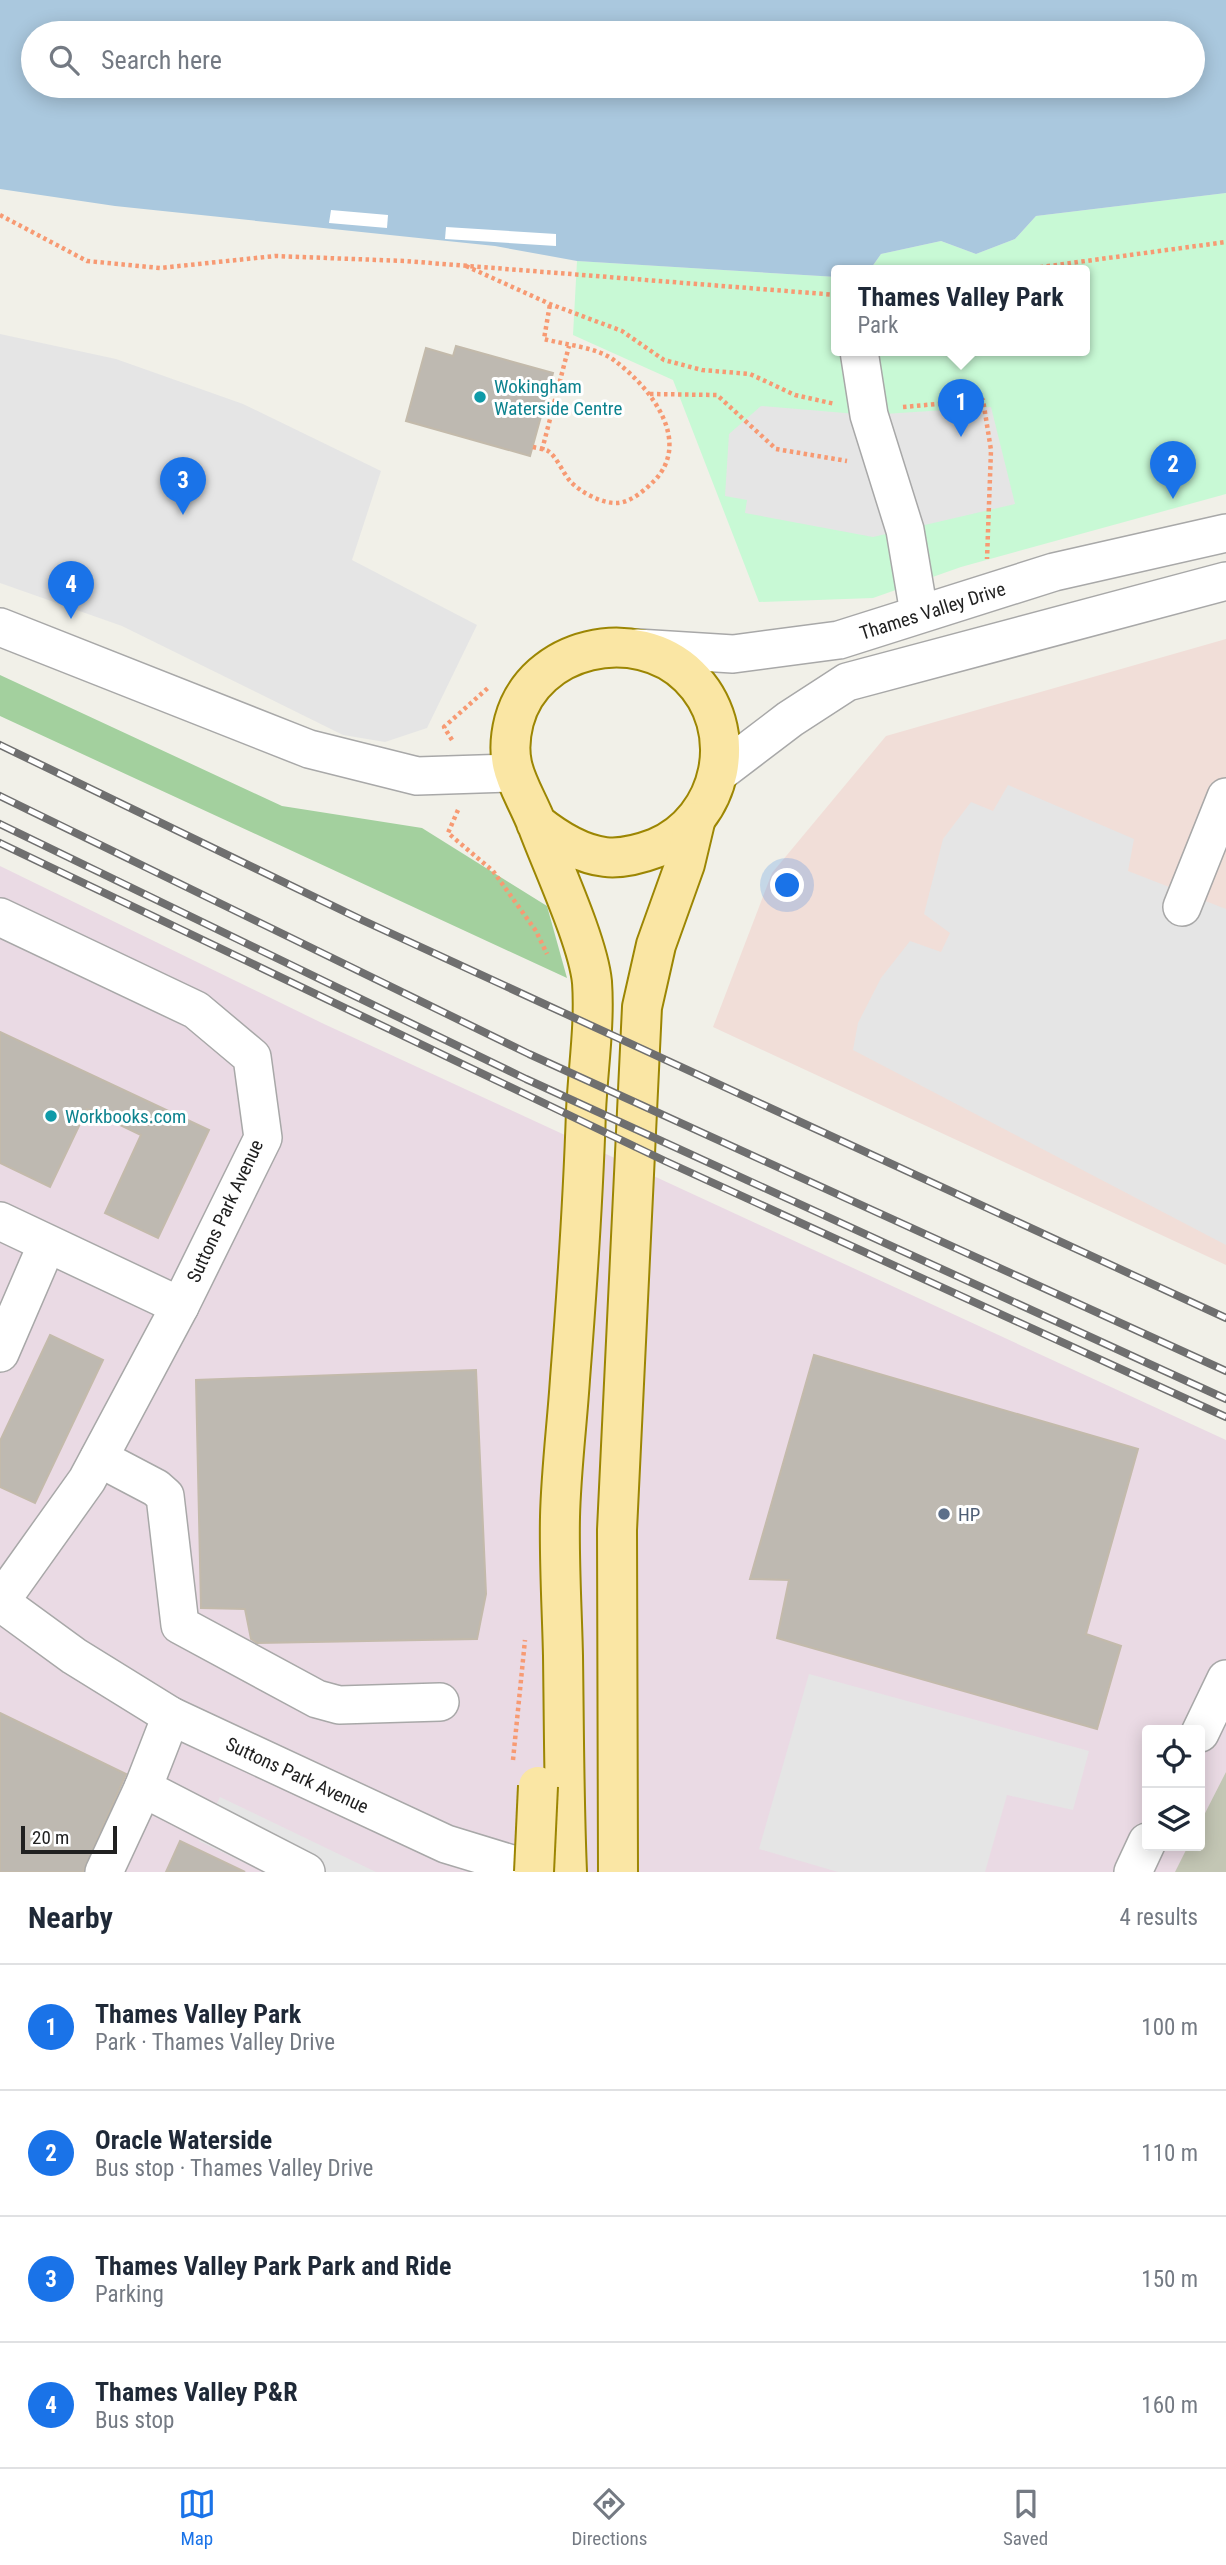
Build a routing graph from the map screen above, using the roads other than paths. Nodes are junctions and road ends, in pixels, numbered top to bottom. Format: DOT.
graph roads {
  1 [pos="860,356"];
  2 [pos="1226,533"];
  3 [pos="1226,580"];
  4 [pos="919,613"];
  5 [pos="0,627"];
  6 [pos="636,648"];
  7 [pos="512,773"];
  8 [pos="719,773"];
  9 [pos="1226,797"];
  10 [pos="695,822"];
  11 [pos="536,823"];
  12 [pos="1182,907"];
  13 [pos="0,917"];
  14 [pos="0,1221"];
  15 [pos="47,1244"];
  16 [pos="180,1306"];
  17 [pos="0,1353"];
  18 [pos="99,1458"];
  19 [pos="0,1602"];
  20 [pos="1226,1679"];
  21 [pos="440,1702"];
  22 [pos="171,1716"];
  23 [pos="1204,1725"];
  24 [pos="616,1787"];
  25 [pos="143,1788"];
  26 [pos="550,1788"];
  27 [pos="1143,1851"];
  28 [pos="104,1872"];
  29 [pos="306,1872"];
  30 [pos="536,1872"];
  31 [pos="567,1872"];
  32 [pos="618,1872"];
  33 [pos="636,1872"];
  34 [pos="1133,1872"];
  1 -- 4 [label="street"];
  2 -- 4 [label="street, Thames Valley Drive"];
  3 -- 8 [label="street"];
  4 -- 6 [label="street, Thames Valley Drive"];
  5 -- 7 [label="street"];
  6 -- 7 [label="main road"];
  6 -- 8 [label="main road"];
  7 -- 11 [label="main road"];
  8 -- 10 [label="main road"];
  9 -- 12 [label="street"];
  10 -- 11 [label="main road"];
  10 -- 24 [label="main road"];
  11 -- 26 [label="main road"];
  13 -- 16 [label="street, Suttons Park Avenue"];
  14 -- 15 [label="street"];
  15 -- 16 [label="street"];
  15 -- 17 [label="street"];
  16 -- 18 [label="street, Suttons Park Avenue"];
  18 -- 19 [label="street, Suttons Park Avenue"];
  18 -- 21 [label="street"];
  19 -- 22 [label="street, Suttons Park Avenue"];
  20 -- 23 [label="street"];
  22 -- 25 [label="street"];
  22 -- 30 [label="street, Suttons Park Avenue"];
  24 -- 32 [label="main road"];
  24 -- 33 [label="main road"];
  25 -- 28 [label="street"];
  25 -- 29 [label="street"];
  26 -- 30 [label="main road, bridge"];
  26 -- 31 [label="main road"];
  27 -- 34 [label="street"];
}
